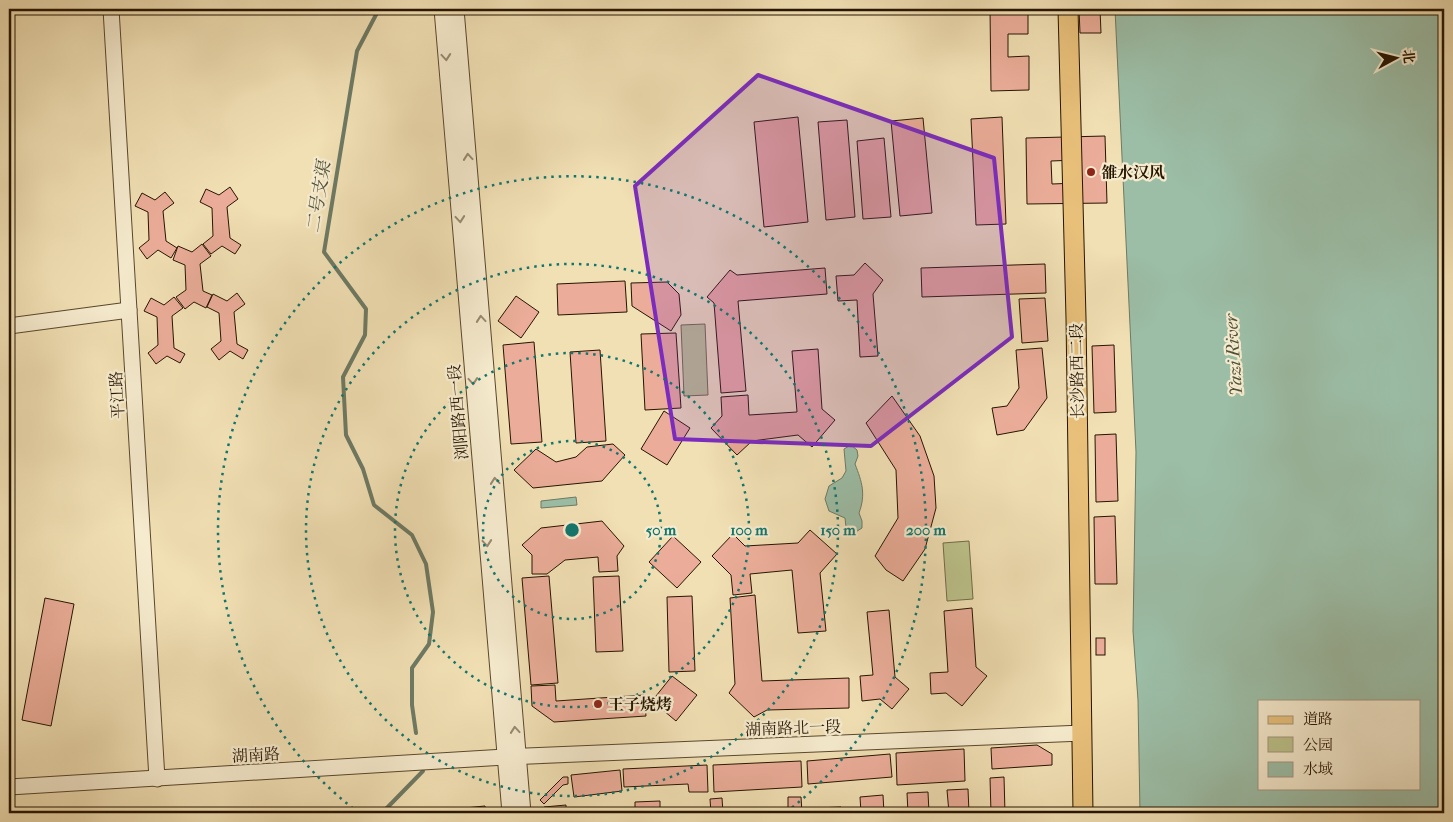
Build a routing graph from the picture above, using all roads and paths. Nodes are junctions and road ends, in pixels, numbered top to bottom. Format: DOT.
graph roads {
  1 [pos="112,9"];
  2 [pos="442,9"];
  3 [pos="456,9"];
  4 [pos="1068,9"];
  5 [pos="129,310"];
  6 [pos="9,326"];
  7 [pos="1083,733"];
  8 [pos="511,757"];
  9 [pos="157,779"];
  10 [pos="9,787"];
  11 [pos="510,813"];
  12 [pos="523,813"];
  13 [pos="1083,813"];
  1 -- 5 [label="street, 平江路"];
  2 -- 8 [label="street, 浏阳路西一段, one-way"];
  8 -- 3 [label="street, one-way"];
  4 -- 7 [label="main road, 长沙路西二段"];
  5 -- 6 [label="street"];
  5 -- 9 [label="street, 平江路"];
  7 -- 8 [label="street, 湖南路北一段"];
  7 -- 13 [label="main road, 长沙路西二段"];
  8 -- 9 [label="street, 湖南路"];
  8 -- 11 [label="street, 浏阳路西一段"];
  8 -- 12 [label="street"];
  9 -- 10 [label="street, 湖南路"];
}
